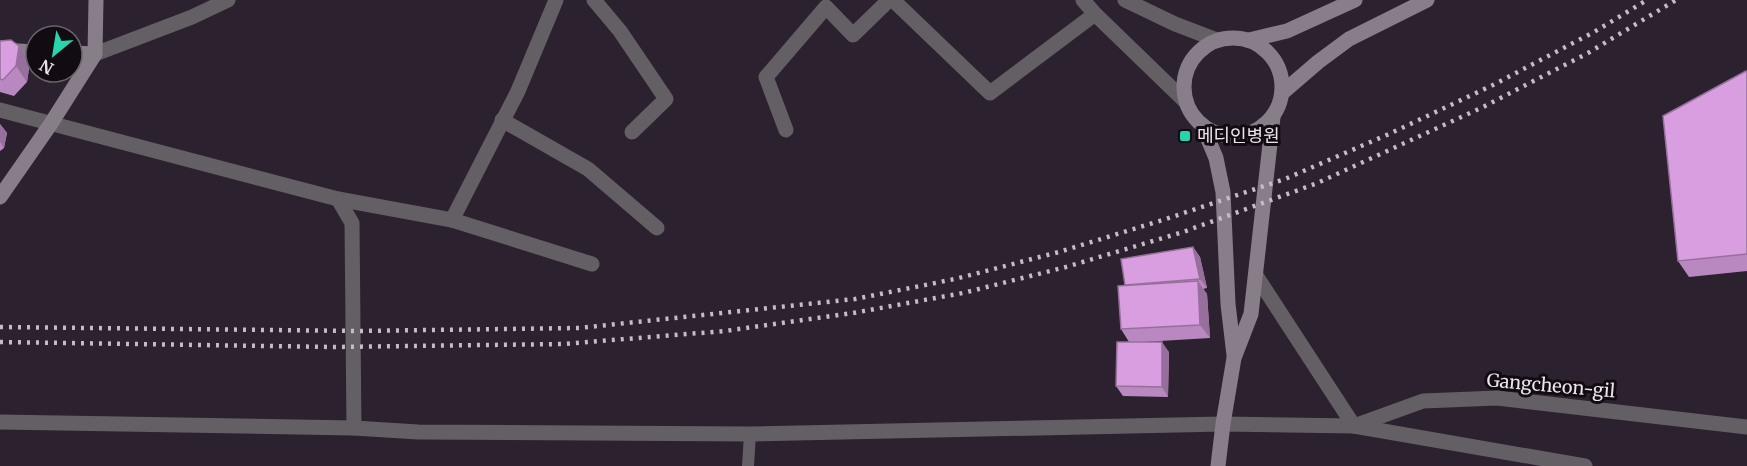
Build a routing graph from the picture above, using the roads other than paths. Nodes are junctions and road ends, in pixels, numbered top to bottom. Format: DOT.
graph roads {
  1 [pos="96,0"];
  2 [pos="228,0"];
  3 [pos="556,0"];
  4 [pos="594,0"];
  5 [pos="891,0"];
  6 [pos="1083,0"];
  7 [pos="1125,0"];
  8 [pos="1355,0"];
  9 [pos="1427,0"];
  10 [pos="1095,14"];
  11 [pos="1217,40"];
  12 [pos="1249,40"];
  13 [pos="0,50"];
  14 [pos="24,51"];
  15 [pos="84,54"];
  16 [pos="95,54"];
  17 [pos="1282,93"];
  18 [pos="1186,102"];
  19 [pos="0,110"];
  20 [pos="1273,117"];
  21 [pos="502,120"];
  22 [pos="50,125"];
  23 [pos="1203,127"];
  24 [pos="786,130"];
  25 [pos="632,132"];
  26 [pos="0,197"];
  27 [pos="338,199"];
  28 [pos="452,220"];
  29 [pos="657,228"];
  30 [pos="592,264"];
  31 [pos="1257,277"];
  32 [pos="1234,358"];
  33 [pos="0,422"];
  34 [pos="1223,424"];
  35 [pos="1354,426"];
  36 [pos="354,428"];
  37 [pos="1747,428"];
  38 [pos="750,434"];
  39 [pos="748,466"];
  40 [pos="1218,466"];
  41 [pos="1585,466"];
  1 -- 16 [label="street"];
  2 -- 16 [label="street"];
  3 -- 21 [label="street"];
  4 -- 25 [label="street"];
  5 -- 10 [label="street"];
  5 -- 24 [label="street"];
  6 -- 10 [label="street"];
  7 -- 11 [label="street"];
  8 -- 12 [label="street"];
  9 -- 17 [label="street"];
  10 -- 18 [label="street"];
  11 -- 12 [label="street"];
  11 -- 18 [label="street"];
  12 -- 17 [label="street"];
  13 -- 14 [label="street"];
  15 -- 16 [label="street"];
  16 -- 22 [label="street"];
  17 -- 20 [label="street"];
  18 -- 23 [label="street"];
  19 -- 22 [label="street"];
  20 -- 23 [label="street"];
  20 -- 31 [label="street"];
  21 -- 28 [label="street"];
  21 -- 29 [label="street"];
  22 -- 26 [label="street"];
  22 -- 27 [label="street"];
  23 -- 32 [label="street"];
  27 -- 28 [label="street"];
  27 -- 36 [label="street"];
  28 -- 30 [label="street"];
  31 -- 32 [label="street"];
  31 -- 35 [label="street"];
  32 -- 34 [label="street"];
  33 -- 36 [label="street"];
  34 -- 35 [label="street"];
  34 -- 38 [label="street"];
  34 -- 40 [label="street"];
  35 -- 37 [label="street, Gangcheon-gil"];
  35 -- 41 [label="street"];
  36 -- 38 [label="street"];
  38 -- 39 [label="lane"];
}
